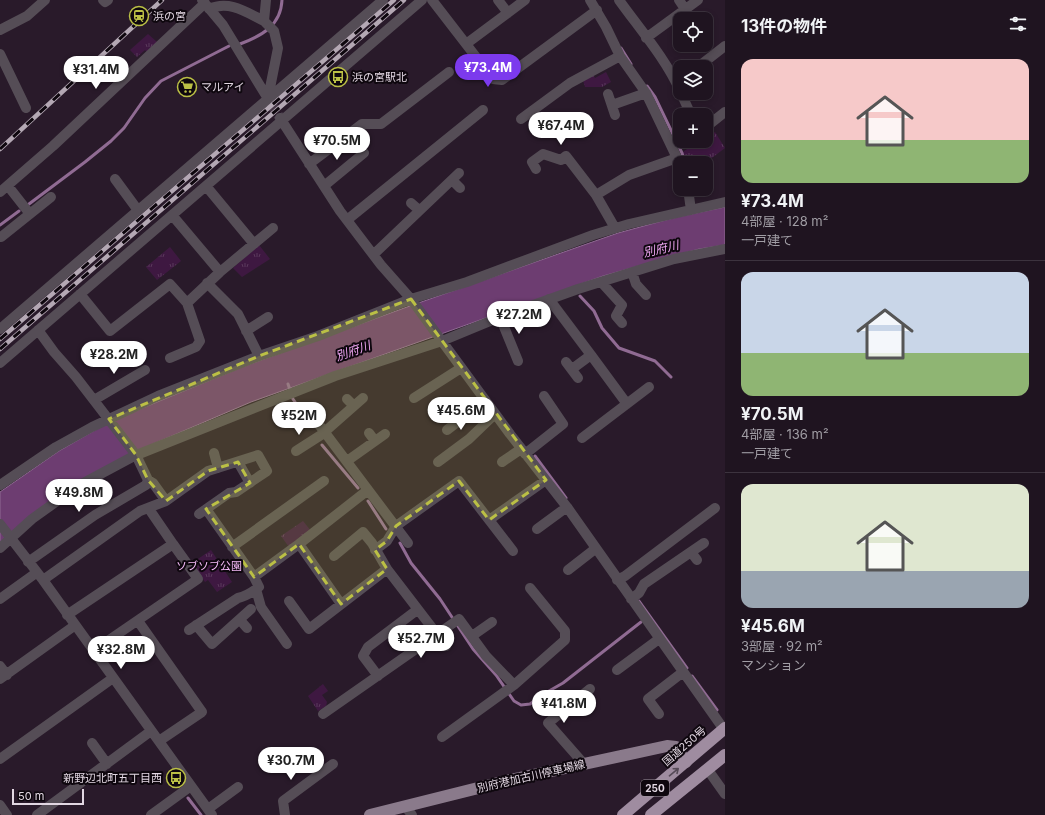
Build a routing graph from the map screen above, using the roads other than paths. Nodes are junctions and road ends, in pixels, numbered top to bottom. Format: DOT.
graph roads {
  1 [pos="45,0"];
  2 [pos="103,0"];
  3 [pos="108,0"];
  4 [pos="266,0"];
  5 [pos="383,0"];
  6 [pos="422,0"];
  7 [pos="432,0"];
  8 [pos="498,0"];
  9 [pos="525,0"];
  10 [pos="590,0"];
  11 [pos="618,0"];
  12 [pos="679,0"];
  13 [pos="698,0"];
  14 [pos="206,4"];
  15 [pos="685,9"];
  16 [pos="597,10"];
  17 [pos="508,13"];
  18 [pos="268,26"];
  19 [pos="0,30"];
  20 [pos="646,38"];
  21 [pos="466,44"];
  22 [pos="725,46"];
  23 [pos="0,54"];
  24 [pos="620,56"];
  25 [pos="707,60"];
  26 [pos="449,72"];
  27 [pos="673,77"];
  28 [pos="646,93"];
  29 [pos="608,94"];
  30 [pos="269,100"];
  31 [pos="612,104"];
  32 [pos="26,108"];
  33 [pos="483,110"];
  34 [pos="725,112"];
  35 [pos="615,115"];
  36 [pos="521,119"];
  37 [pos="281,120"];
  38 [pos="713,121"];
  39 [pos="364,153"];
  40 [pos="675,156"];
  41 [pos="673,163"];
  42 [pos="309,164"];
  43 [pos="536,169"];
  44 [pos="114,179"];
  45 [pos="206,186"];
  46 [pos="324,186"];
  47 [pos="460,188"];
  48 [pos="4,189"];
  49 [pos="596,195"];
  50 [pos="689,196"];
  51 [pos="51,197"];
  52 [pos="725,202"];
  53 [pos="411,203"];
  54 [pos="137,209"];
  55 [pos="419,210"];
  56 [pos="691,210"];
  57 [pos="30,214"];
  58 [pos="172,215"];
  59 [pos="348,220"];
  60 [pos="273,228"];
  61 [pos="615,228"];
  62 [pos="1,237"];
  63 [pos="254,244"];
  64 [pos="725,249"];
  65 [pos="374,254"];
  66 [pos="220,272"];
  67 [pos="632,272"];
  68 [pos="207,283"];
  69 [pos="602,283"];
  70 [pos="80,294"];
  71 [pos="646,295"];
  72 [pos="411,300"];
  73 [pos="549,300"];
  74 [pos="187,303"];
  75 [pos="268,317"];
  76 [pos="500,317"];
  77 [pos="622,323"];
  78 [pos="0,329"];
  79 [pos="38,330"];
  80 [pos="246,331"];
  81 [pos="442,341"];
  82 [pos="592,355"];
  83 [pos="259,356"];
  84 [pos="170,358"];
  85 [pos="518,361"];
  86 [pos="0,363"];
  87 [pos="461,368"];
  88 [pos="138,371"];
  89 [pos="578,378"];
  90 [pos="649,388"];
  91 [pos="544,396"];
  92 [pos="363,398"];
  93 [pos="414,398"];
  94 [pos="94,400"];
  95 [pos="485,401"];
  96 [pos="627,404"];
  97 [pos="495,414"];
  98 [pos="109,419"];
  99 [pos="317,422"];
  100 [pos="447,430"];
  101 [pos="369,433"];
  102 [pos="385,434"];
  103 [pos="320,436"];
  104 [pos="582,438"];
  105 [pos="375,441"];
  106 [pos="296,451"];
  107 [pos="523,451"];
  108 [pos="214,453"];
  109 [pos="136,455"];
  110 [pos="347,461"];
  111 [pos="238,462"];
  112 [pos="438,462"];
  113 [pos="502,462"];
  114 [pos="218,468"];
  115 [pos="148,480"];
  116 [pos="546,480"];
  117 [pos="324,481"];
  118 [pos="250,483"];
  119 [pos="0,485"];
  120 [pos="368,490"];
  121 [pos="166,501"];
  122 [pos="567,507"];
  123 [pos="715,508"];
  124 [pos="149,509"];
  125 [pos="489,520"];
  126 [pos="0,524"];
  127 [pos="395,528"];
  128 [pos="537,529"];
  129 [pos="11,540"];
  130 [pos="408,543"];
  131 [pos="704,543"];
  132 [pos="173,544"];
  133 [pos="299,544"];
  134 [pos="232,547"];
  135 [pos="0,548"];
  136 [pos="595,549"];
  137 [pos="375,550"];
  138 [pos="513,551"];
  139 [pos="334,556"];
  140 [pos="28,562"];
  141 [pos="387,569"];
  142 [pos="568,570"];
  143 [pos="34,577"];
  144 [pos="254,577"];
  145 [pos="621,579"];
  146 [pos="530,588"];
  147 [pos="256,589"];
  148 [pos="634,596"];
  149 [pos="0,599"];
  150 [pos="289,601"];
  151 [pos="342,604"];
  152 [pos="251,609"];
  153 [pos="417,610"];
  154 [pos="67,615"];
  155 [pos="240,620"];
  156 [pos="138,621"];
  157 [pos="492,622"];
  158 [pos="74,626"];
  159 [pos="247,628"];
  160 [pos="437,635"];
  161 [pos="472,636"];
  162 [pos="658,639"];
  163 [pos="287,644"];
  164 [pos="446,646"];
  165 [pos="93,651"];
  166 [pos="0,666"];
  167 [pos="617,670"];
  168 [pos="683,672"];
  169 [pos="378,676"];
  170 [pos="3,677"];
  171 [pos="113,678"];
  172 [pos="514,685"];
  173 [pos="590,689"];
  174 [pos="565,696"];
  175 [pos="572,704"];
  176 [pos="323,714"];
  177 [pos="659,714"];
  178 [pos="453,729"];
  179 [pos="724,730"];
  180 [pos="151,731"];
  181 [pos="442,737"];
  182 [pos="459,737"];
  183 [pos="159,741"];
  184 [pos="92,743"];
  185 [pos="725,755"];
  186 [pos="0,759"];
  187 [pos="686,762"];
  188 [pos="107,764"];
  189 [pos="333,764"];
  190 [pos="584,764"];
  191 [pos="708,770"];
  192 [pos="192,786"];
  193 [pos="238,787"];
  194 [pos="725,794"];
  195 [pos="0,805"];
  196 [pos="408,811"];
  197 [pos="210,812"];
  198 [pos="7,815"];
  199 [pos="36,815"];
  200 [pos="151,815"];
  201 [pos="285,815"];
  202 [pos="370,815"];
  203 [pos="623,815"];
  204 [pos="651,815"];
  1 -- 19 [label="street"];
  2 -- 3 [label="street"];
  4 -- 18 [label="street"];
  5 -- 30 [label="street"];
  6 -- 37 [label="street"];
  7 -- 21 [label="street"];
  8 -- 17 [label="street"];
  9 -- 17 [label="street"];
  10 -- 16 [label="street"];
  11 -- 20 [label="street"];
  12 -- 15 [label="street"];
  13 -- 15 [label="street"];
  14 -- 18 [label="street"];
  14 -- 30 [label="street"];
  14 -- 48 [label="street"];
  15 -- 20 [label="street"];
  16 -- 21 [label="street"];
  16 -- 24 [label="street"];
  17 -- 21 [label="street"];
  18 -- 30 [label="street"];
  20 -- 27 [label="street"];
  22 -- 25 [label="street"];
  23 -- 32 [label="street"];
  24 -- 28 [label="street"];
  24 -- 36 [label="street"];
  26 -- 42 [label="street"];
  28 -- 31 [label="street"];
  28 -- 40 [label="street"];
  29 -- 31 [label="street"];
  30 -- 54 [label="street"];
  31 -- 35 [label="street"];
  33 -- 59 [label="street"];
  34 -- 38 [label="street"];
  37 -- 42 [label="street"];
  37 -- 45 [label="street"];
  39 -- 46 [label="street"];
  41 -- 49 [label="street"];
  42 -- 46 [label="street"];
  43 -- 49 [label="street"];
  44 -- 54 [label="street"];
  45 -- 58 [label="street"];
  45 -- 63 [label="street"];
  46 -- 59 [label="street"];
  47 -- 55 [label="street"];
  48 -- 57 [label="street"];
  49 -- 61 [label="street"];
  50 -- 56 [label="street"];
  51 -- 57 [label="street"];
  52 -- 56 [label="street"];
  53 -- 55 [label="street"];
  54 -- 78 [label="street"];
  55 -- 65 [label="street"];
  56 -- 61 [label="street"];
  57 -- 62 [label="street"];
  58 -- 66 [label="street"];
  58 -- 70 [label="street"];
  59 -- 65 [label="street"];
  60 -- 63 [label="street"];
  61 -- 72 [label="street"];
  63 -- 66 [label="street"];
  64 -- 67 [label="street"];
  65 -- 72 [label="street"];
  66 -- 68 [label="street"];
  67 -- 69 [label="street"];
  67 -- 71 [label="street"];
  68 -- 74 [label="street"];
  68 -- 80 [label="street"];
  69 -- 73 [label="street"];
  69 -- 77 [label="street"];
  70 -- 74 [label="street"];
  70 -- 79 [label="street"];
  72 -- 81 [label="street"];
  72 -- 83 [label="street"];
  73 -- 76 [label="street"];
  73 -- 82 [label="street"];
  74 -- 84 [label="street"];
  75 -- 80 [label="street"];
  76 -- 81 [label="street"];
  76 -- 85 [label="street"];
  79 -- 86 [label="street"];
  79 -- 94 [label="street"];
  80 -- 83 [label="street"];
  81 -- 87 [label="street"];
  81 -- 109 [label="street"];
  82 -- 89 [label="street"];
  82 -- 96 [label="street"];
  83 -- 98 [label="street"];
  87 -- 93 [label="street"];
  87 -- 95 [label="street"];
  88 -- 94 [label="street"];
  90 -- 96 [label="street"];
  91 -- 107 [label="street"];
  92 -- 103 [label="street"];
  94 -- 98 [label="street"];
  95 -- 97 [label="street"];
  95 -- 100 [label="street"];
  96 -- 104 [label="street"];
  97 -- 107 [label="street"];
  97 -- 112 [label="street"];
  98 -- 109 [label="street"];
  98 -- 119 [label="street"];
  99 -- 103 [label="street"];
  101 -- 105 [label="street"];
  102 -- 105 [label="street"];
  103 -- 106 [label="street"];
  103 -- 110 [label="street"];
  105 -- 110 [label="street"];
  107 -- 113 [label="street"];
  107 -- 116 [label="street"];
  108 -- 114 [label="street"];
  109 -- 115 [label="street"];
  109 -- 129 [label="street"];
  110 -- 120 [label="street"];
  111 -- 114 [label="street"];
  111 -- 118 [label="street"];
  111 -- 118 [label="street"];
  114 -- 121 [label="street"];
  115 -- 121 [label="street"];
  115 -- 140 [label="street"];
  116 -- 122 [label="street"];
  116 -- 125 [label="street"];
  117 -- 134 [label="street"];
  118 -- 134 [label="street"];
  120 -- 127 [label="street"];
  120 -- 133 [label="street"];
  121 -- 124 [label="street"];
  122 -- 128 [label="street"];
  122 -- 136 [label="street"];
  123 -- 145 [label="street"];
  124 -- 132 [label="street"];
  124 -- 143 [label="street"];
  125 -- 127 [label="street"];
  125 -- 138 [label="street"];
  126 -- 129 [label="street"];
  127 -- 130 [label="street"];
  127 -- 137 [label="street"];
  129 -- 135 [label="street"];
  129 -- 140 [label="street"];
  131 -- 148 [label="street"];
  132 -- 154 [label="street"];
  132 -- 156 [label="street"];
  133 -- 144 [label="street"];
  133 -- 151 [label="street"];
  134 -- 144 [label="street"];
  136 -- 142 [label="street"];
  136 -- 145 [label="street"];
  137 -- 139 [label="street"];
  137 -- 141 [label="street"];
  140 -- 143 [label="street"];
  141 -- 151 [label="street"];
  141 -- 153 [label="street"];
  143 -- 149 [label="street"];
  143 -- 154 [label="street"];
  144 -- 147 [label="street"];
  145 -- 148 [label="street"];
  146 -- 172 [label="street"];
  147 -- 155 [label="street"];
  147 -- 163 [label="street"];
  148 -- 162 [label="street"];
  150 -- 151 [label="street"];
  152 -- 155 [label="street"];
  153 -- 160 [label="street"];
  153 -- 169 [label="street"];
  154 -- 158 [label="street"];
  155 -- 159 [label="street"];
  156 -- 165 [label="street"];
  156 -- 183 [label="street"];
  157 -- 161 [label="street"];
  158 -- 165 [label="street"];
  158 -- 170 [label="street"];
  160 -- 161 [label="street"];
  160 -- 164 [label="street"];
  160 -- 169 [label="street"];
  161 -- 172 [label="street"];
  162 -- 167 [label="street"];
  162 -- 168 [label="street"];
  165 -- 171 [label="street"];
  166 -- 170 [label="street"];
  168 -- 177 [label="street"];
  168 -- 179 [label="street"];
  169 -- 176 [label="street"];
  171 -- 180 [label="street"];
  171 -- 186 [label="street"];
  172 -- 178 [label="street"];
  173 -- 175 [label="street"];
  174 -- 175 [label="street"];
  175 -- 190 [label="street"];
  178 -- 181 [label="street"];
  178 -- 182 [label="street"];
  179 -- 187 [label="highway, 国道250号 / 250"];
  180 -- 183 [label="street"];
  180 -- 188 [label="street"];
  183 -- 192 [label="street"];
  184 -- 188 [label="street"];
  185 -- 191 [label="highway, 250"];
  187 -- 190 [label="main road, 別府港加古川停車場線"];
  203 -- 187 [label="highway, 国道250号 / 250, one-way"];
  188 -- 199 [label="street"];
  189 -- 201 [label="street"];
  190 -- 196 [label="main road, 別府港加古川停車場線"];
  191 -- 194 [label="street"];
  191 -- 204 [label="highway, 250"];
  192 -- 197 [label="street"];
  192 -- 200 [label="street"];
  193 -- 197 [label="street"];
  195 -- 198 [label="street"];
  196 -- 202 [label="main road, 別府港加古川停車場線"];
}
